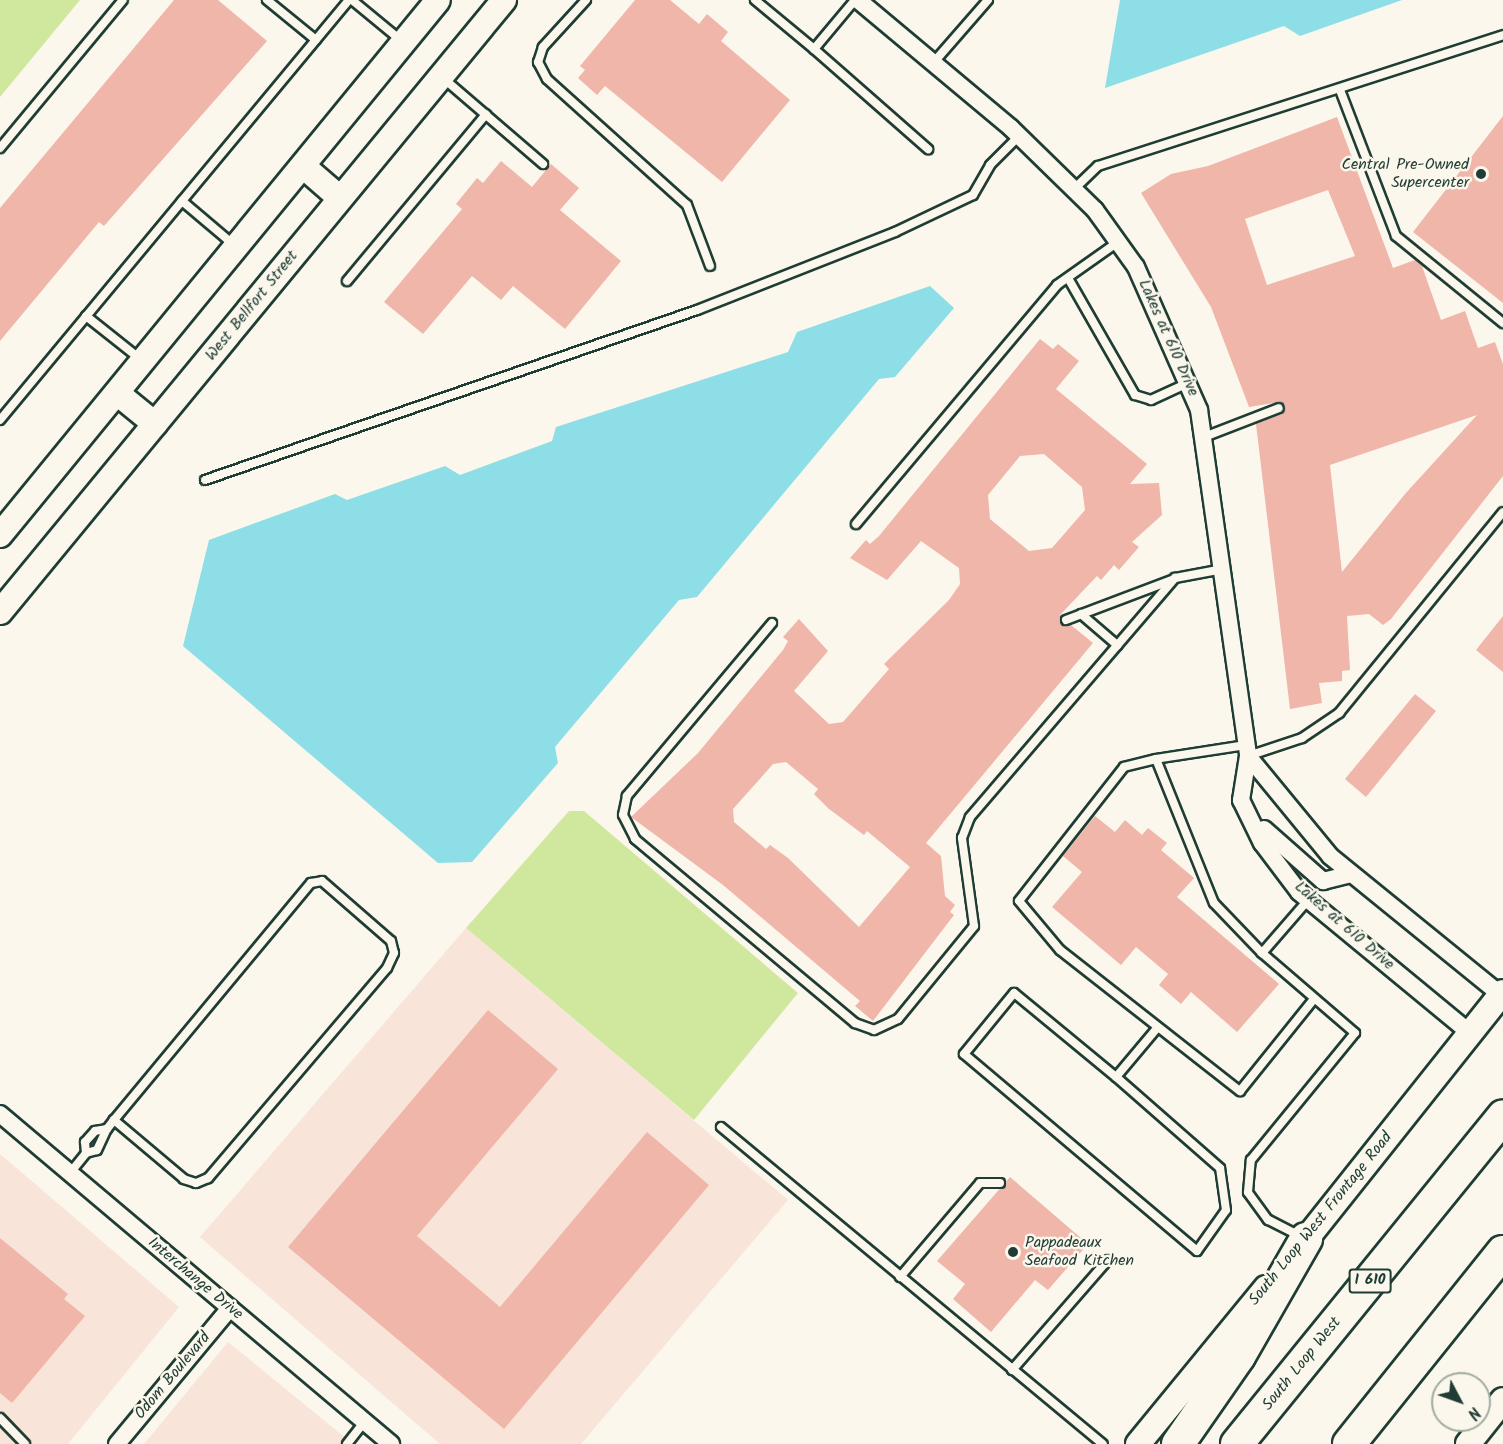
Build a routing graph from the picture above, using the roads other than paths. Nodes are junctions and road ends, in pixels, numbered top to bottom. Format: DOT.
graph roads {
  1 [pos="123,0"];
  2 [pos="267,0"];
  3 [pos="351,0"];
  4 [pos="438,0"];
  5 [pos="504,0"];
  6 [pos="586,0"];
  7 [pos="755,0"];
  8 [pos="856,0"];
  9 [pos="988,0"];
  10 [pos="1499,36"];
  11 [pos="316,40"];
  12 [pos="403,42"];
  13 [pos="1503,44"];
  14 [pos="814,49"];
  15 [pos="934,62"];
  16 [pos="441,76"];
  17 [pos="1340,90"];
  18 [pos="486,114"];
  19 [pos="1019,136"];
  20 [pos="0,148"];
  21 [pos="927,149"];
  22 [pos="543,164"];
  23 [pos="303,166"];
  24 [pos="1074,189"];
  25 [pos="340,198"];
  26 [pos="182,201"];
  27 [pos="1118,242"];
  28 [pos="236,247"];
  29 [pos="710,266"];
  30 [pos="1068,278"];
  31 [pos="347,281"];
  32 [pos="86,316"];
  33 [pos="1503,322"];
  34 [pos="143,362"];
  35 [pos="1188,382"];
  36 [pos="117,393"];
  37 [pos="1279,408"];
  38 [pos="0,420"];
  39 [pos="155,424"];
  40 [pos="1204,438"];
  41 [pos="205,480"];
  42 [pos="1503,512"];
  43 [pos="856,524"];
  44 [pos="0,535"];
  45 [pos="1225,568"];
  46 [pos="1175,578"];
  47 [pos="0,612"];
  48 [pos="1081,615"];
  49 [pos="1066,620"];
  50 [pos="772,623"];
  51 [pos="1117,645"];
  52 [pos="1247,750"];
  53 [pos="1156,759"];
  54 [pos="1241,800"];
  55 [pos="1351,874"];
  56 [pos="1309,899"];
  57 [pos="1262,953"];
  58 [pos="1502,994"];
  59 [pos="1314,999"];
  60 [pos="1158,1027"];
  61 [pos="1470,1033"];
  62 [pos="1116,1077"];
  63 [pos="0,1114"];
  64 [pos="1503,1117"];
  65 [pos="114,1120"];
  66 [pos="721,1128"];
  67 [pos="107,1129"];
  68 [pos="86,1153"];
  69 [pos="70,1173"];
  70 [pos="1000,1183"];
  71 [pos="1306,1239"];
  72 [pos="1503,1252"];
  73 [pos="1108,1260"];
  74 [pos="900,1277"];
  75 [pos="230,1308"];
  76 [pos="1012,1370"];
  77 [pos="1503,1400"];
  78 [pos="0,1418"];
  79 [pos="364,1422"];
  80 [pos="1474,1442"];
  81 [pos="25,1444"];
  82 [pos="117,1444"];
  83 [pos="347,1444"];
  84 [pos="391,1444"];
  85 [pos="1103,1444"];
  86 [pos="1138,1444"];
  87 [pos="1178,1444"];
  88 [pos="1237,1444"];
  89 [pos="1349,1444"];
  1 -- 20 [label="lane"];
  2 -- 11 [label="lane"];
  3 -- 11 [label="lane"];
  3 -- 12 [label="lane"];
  4 -- 12 [label="main road"];
  5 -- 16 [label="main road, West Bellfort Street"];
  6 -- 29 [label="lane"];
  7 -- 14 [label="lane"];
  8 -- 14 [label="lane"];
  8 -- 15 [label="street, Lakes at 610 Drive"];
  9 -- 15 [label="lane"];
  10 -- 13 [label="lane"];
  10 -- 17 [label="lane"];
  11 -- 26 [label="lane"];
  12 -- 23 [label="main road"];
  14 -- 21 [label="lane"];
  15 -- 19 [label="street, Lakes at 610 Drive"];
  16 -- 18 [label="lane"];
  16 -- 25 [label="main road, West Bellfort Street"];
  17 -- 24 [label="lane"];
  17 -- 33 [label="lane"];
  18 -- 22 [label="lane"];
  18 -- 31 [label="lane"];
  19 -- 24 [label="street, Lakes at 610 Drive"];
  19 -- 41 [label="lane"];
  23 -- 25 [label="main road"];
  23 -- 28 [label="main road"];
  24 -- 27 [label="street, Lakes at 610 Drive"];
  25 -- 39 [label="main road, West Bellfort Street"];
  26 -- 28 [label="lane"];
  26 -- 32 [label="lane"];
  27 -- 30 [label="lane"];
  27 -- 35 [label="street, Lakes at 610 Drive"];
  28 -- 34 [label="main road"];
  30 -- 35 [label="lane"];
  30 -- 43 [label="lane"];
  32 -- 34 [label="lane"];
  32 -- 38 [label="lane"];
  34 -- 36 [label="main road"];
  35 -- 40 [label="street, Lakes at 610 Drive"];
  36 -- 39 [label="main road"];
  36 -- 44 [label="main road"];
  37 -- 40 [label="lane"];
  39 -- 47 [label="main road, West Bellfort Street"];
  40 -- 45 [label="street, Lakes at 610 Drive"];
  42 -- 52 [label="lane"];
  45 -- 46 [label="lane"];
  45 -- 52 [label="street, Lakes at 610 Drive"];
  46 -- 48 [label="lane"];
  46 -- 51 [label="lane"];
  48 -- 49 [label="lane"];
  48 -- 51 [label="lane"];
  50 -- 51 [label="lane"];
  52 -- 53 [label="lane"];
  52 -- 54 [label="street, Lakes at 610 Drive"];
  52 -- 55 [label="street"];
  53 -- 57 [label="lane"];
  53 -- 60 [label="lane"];
  54 -- 55 [label="street, Lakes at 610 Drive"];
  54 -- 56 [label="street, Lakes at 610 Drive"];
  55 -- 58 [label="street"];
  56 -- 57 [label="lane"];
  56 -- 61 [label="street, Lakes at 610 Drive"];
  57 -- 59 [label="lane"];
  58 -- 61 [label="main road, South Loop West Frontage Road"];
  59 -- 60 [label="lane"];
  59 -- 71 [label="lane"];
  60 -- 62 [label="lane"];
  61 -- 71 [label="main road, South Loop West Frontage Road"];
  62 -- 62 [label="lane"];
  63 -- 69 [label="street, Interchange Drive"];
  64 -- 88 [label="highway, South Loop West / I 610"];
  65 -- 65 [label="lane"];
  65 -- 67 [label="lane"];
  66 -- 74 [label="lane"];
  67 -- 68 [label="lane"];
  67 -- 68 [label="lane"];
  68 -- 69 [label="lane"];
  69 -- 75 [label="street, Interchange Drive"];
  70 -- 74 [label="lane"];
  71 -- 86 [label="main road, South Loop West Frontage Road"];
  71 -- 87 [label="highway"];
  72 -- 89 [label="highway"];
  73 -- 76 [label="lane"];
  74 -- 76 [label="lane"];
  75 -- 79 [label="street, Interchange Drive"];
  75 -- 82 [label="street, Odom Boulevard"];
  76 -- 85 [label="lane"];
  77 -- 80 [label="main road"];
  78 -- 81 [label="lane"];
  79 -- 83 [label="lane"];
  79 -- 84 [label="street, Interchange Drive"];
}
